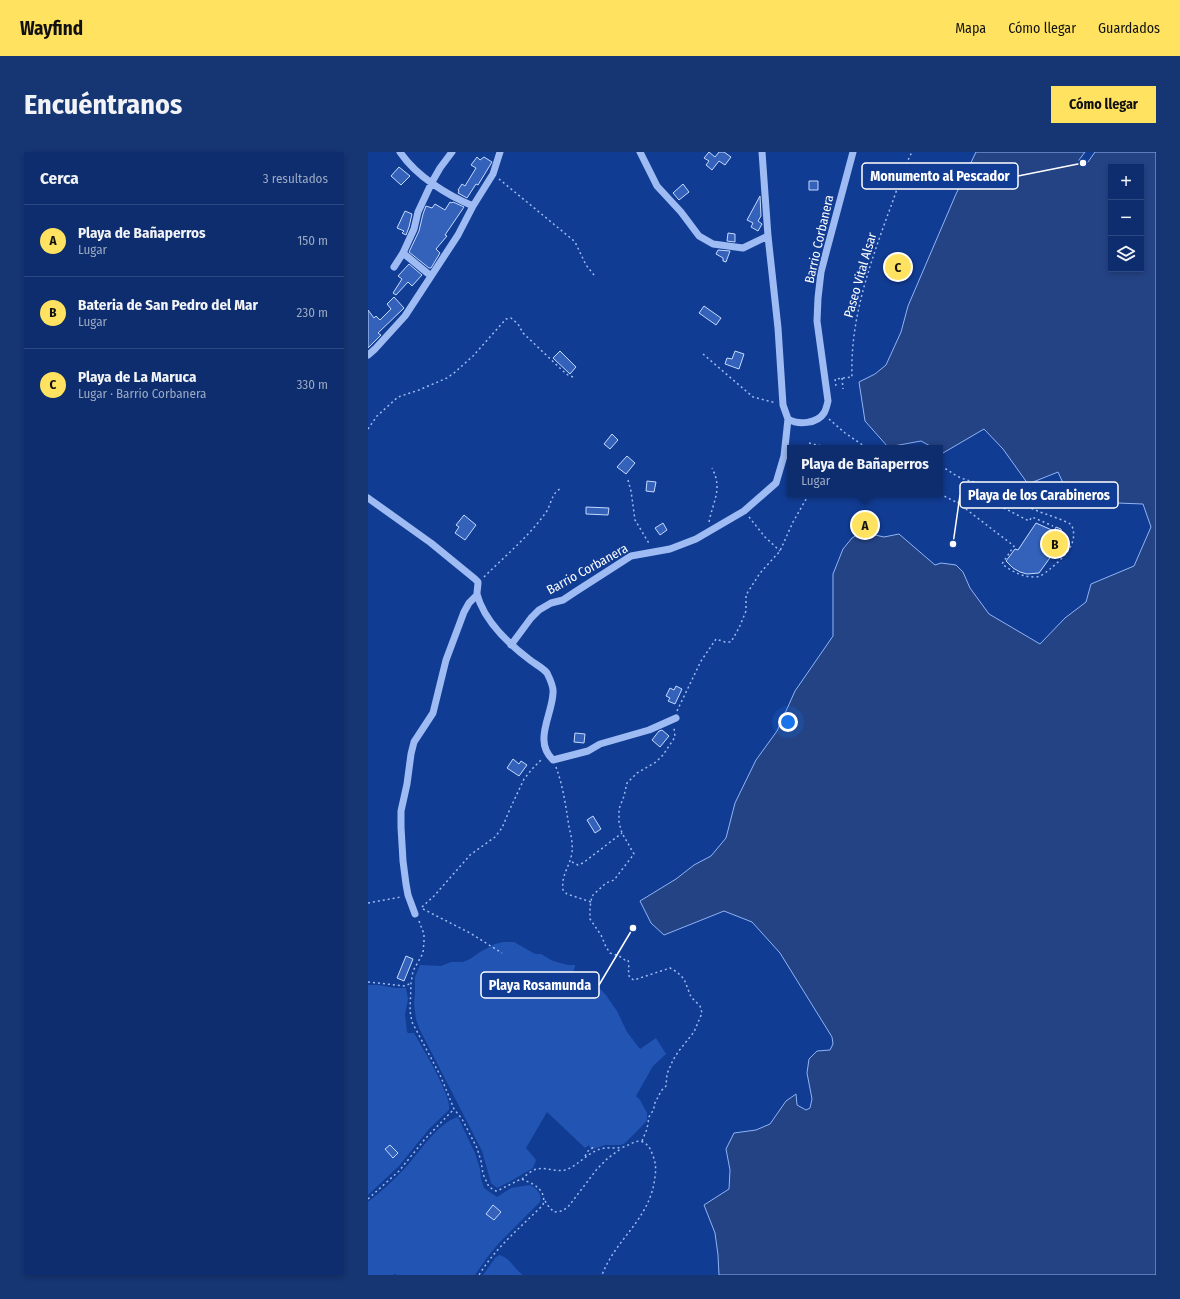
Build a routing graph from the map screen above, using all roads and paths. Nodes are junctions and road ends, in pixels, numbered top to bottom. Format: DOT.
graph roads {
  1 [pos="400,152"];
  2 [pos="452,152"];
  3 [pos="500,152"];
  4 [pos="640,152"];
  5 [pos="762,152"];
  6 [pos="852,152"];
  7 [pos="912,152"];
  8 [pos="493,174"];
  9 [pos="432,182"];
  10 [pos="473,206"];
  11 [pos="768,236"];
  12 [pos="403,253"];
  13 [pos="394,267"];
  14 [pos="430,276"];
  15 [pos="594,276"];
  16 [pos="703,354"];
  17 [pos="368,355"];
  18 [pos="573,377"];
  19 [pos="842,378"];
  20 [pos="827,387"];
  21 [pos="843,389"];
  22 [pos="783,404"];
  23 [pos="824,412"];
  24 [pos="788,419"];
  25 [pos="368,429"];
  26 [pos="809,443"];
  27 [pos="817,445"];
  28 [pos="863,445"];
  29 [pos="712,468"];
  30 [pos="943,468"];
  31 [pos="628,480"];
  32 [pos="562,488"];
  33 [pos="943,496"];
  34 [pos="807,497"];
  35 [pos="368,498"];
  36 [pos="958,503"];
  37 [pos="744,511"];
  38 [pos="1053,526"];
  39 [pos="710,532"];
  40 [pos="780,551"];
  41 [pos="654,552"];
  42 [pos="478,582"];
  43 [pos="477,595"];
  44 [pos="511,645"];
  45 [pos="676,718"];
  46 [pos="550,757"];
  47 [pos="622,832"];
  48 [pos="571,861"];
  49 [pos="408,895"];
  50 [pos="591,902"];
  51 [pos="368,903"];
  52 [pos="418,911"];
  53 [pos="502,953"];
  54 [pos="368,982"];
  55 [pos="410,983"];
  56 [pos="454,1109"];
  57 [pos="642,1141"];
  58 [pos="595,1146"];
  59 [pos="624,1147"];
  60 [pos="585,1157"];
  61 [pos="521,1180"];
  62 [pos="368,1199"];
  63 [pos="544,1200"];
  64 [pos="479,1275"];
  65 [pos="602,1275"];
  1 -- 9 [label="street"];
  2 -- 9 [label="street"];
  3 -- 8 [label="street"];
  4 -- 11 [label="street"];
  5 -- 11 [label="street, Barrio Corbanera"];
  6 -- 20 [label="street, Barrio Corbanera"];
  7 -- 19 [label="path, Paseo Vital Alsar"];
  8 -- 10 [label="street"];
  8 -- 15 [label="path"];
  9 -- 10 [label="street"];
  9 -- 12 [label="street"];
  10 -- 14 [label="street"];
  11 -- 22 [label="street, Barrio Corbanera"];
  12 -- 13 [label="street"];
  12 -- 14 [label="street"];
  14 -- 17 [label="street"];
  16 -- 22 [label="path"];
  18 -- 25 [label="path"];
  19 -- 20 [label="path, Paseo Vital Alsar"];
  19 -- 21 [label="path"];
  20 -- 23 [label="street, Barrio Corbanera"];
  22 -- 24 [label="street, Barrio Corbanera"];
  23 -- 24 [label="street"];
  23 -- 28 [label="path"];
  24 -- 37 [label="street, Barrio Corbanera"];
  26 -- 27 [label="path"];
  29 -- 39 [label="path"];
  30 -- 36 [label="path"];
  31 -- 41 [label="path"];
  32 -- 42 [label="path"];
  33 -- 36 [label="path"];
  34 -- 40 [label="path"];
  35 -- 42 [label="street"];
  36 -- 38 [label="path"];
  37 -- 39 [label="street, Barrio Corbanera"];
  37 -- 40 [label="path"];
  39 -- 41 [label="street, Barrio Corbanera"];
  40 -- 45 [label="path"];
  41 -- 44 [label="street, Barrio Corbanera"];
  42 -- 43 [label="street"];
  43 -- 44 [label="street"];
  43 -- 49 [label="street"];
  44 -- 46 [label="street"];
  45 -- 46 [label="street"];
  45 -- 47 [label="path"];
  46 -- 48 [label="path"];
  46 -- 52 [label="path"];
  47 -- 48 [label="path"];
  47 -- 50 [label="path"];
  48 -- 50 [label="path"];
  49 -- 51 [label="path"];
  49 -- 52 [label="street"];
  50 -- 57 [label="path"];
  52 -- 53 [label="path"];
  52 -- 55 [label="path"];
  54 -- 55 [label="path"];
  55 -- 56 [label="path"];
  56 -- 61 [label="path"];
  56 -- 62 [label="path"];
  57 -- 59 [label="path"];
  57 -- 65 [label="path"];
  58 -- 60 [label="path"];
  59 -- 60 [label="path"];
  59 -- 63 [label="path"];
  60 -- 61 [label="path"];
  61 -- 63 [label="path"];
  63 -- 64 [label="path"];
}
